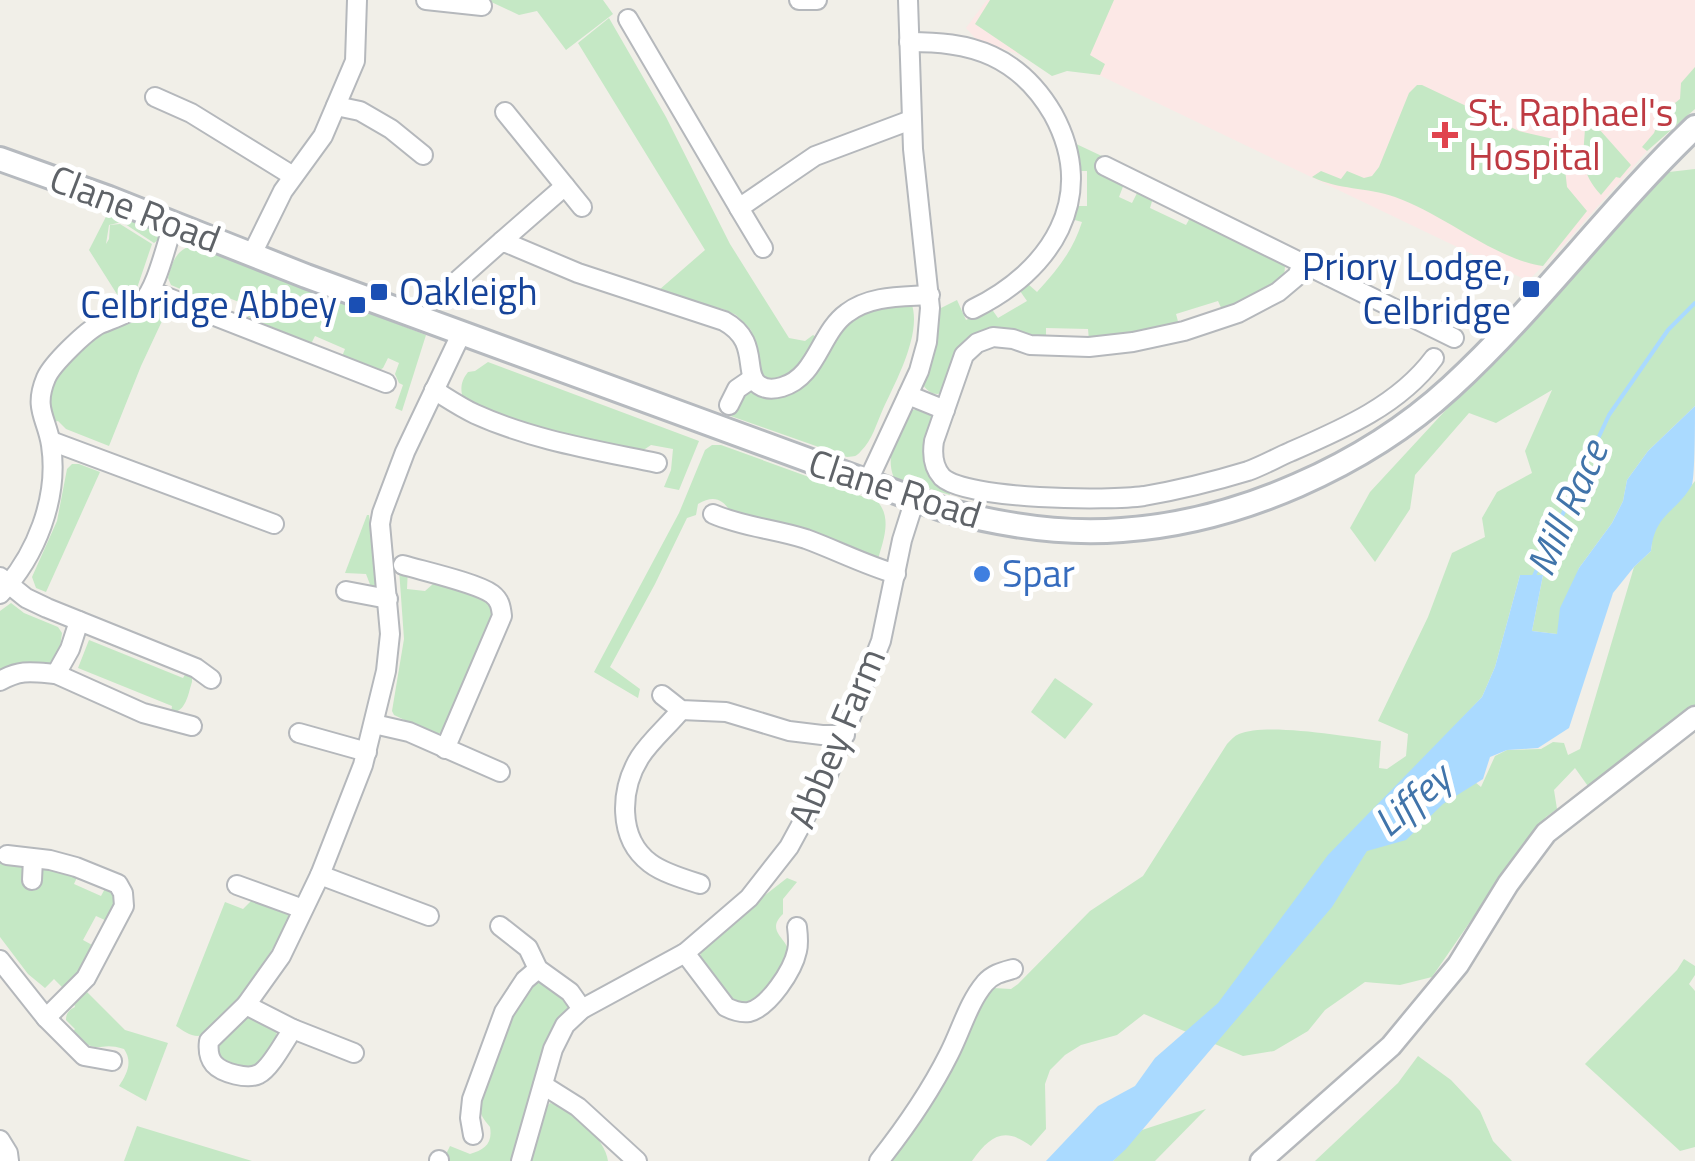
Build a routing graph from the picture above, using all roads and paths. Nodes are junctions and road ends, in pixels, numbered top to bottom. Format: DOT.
graph roads {
  1 [pos="356,0"];
  2 [pos="426,0"];
  3 [pos="799,0"];
  4 [pos="816,0"];
  5 [pos="908,0"];
  6 [pos="482,6"];
  7 [pos="628,19"];
  8 [pos="909,42"];
  9 [pos="155,97"];
  10 [pos="336,106"];
  11 [pos="505,112"];
  12 [pos="911,120"];
  13 [pos="1695,127"];
  14 [pos="422,154"];
  15 [pos="0,158"];
  16 [pos="1105,166"];
  17 [pos="293,176"];
  18 [pos="565,186"];
  19 [pos="582,207"];
  20 [pos="739,208"];
  21 [pos="173,225"];
  22 [pos="502,241"];
  23 [pos="763,248"];
  24 [pos="252,254"];
  25 [pos="1303,262"];
  26 [pos="448,289"];
  27 [pos="151,291"];
  28 [pos="930,295"];
  29 [pos="973,309"];
  30 [pos="462,332"];
  31 [pos="1454,338"];
  32 [pos="1434,358"];
  33 [pos="753,378"];
  34 [pos="386,383"];
  35 [pos="434,390"];
  36 [pos="908,395"];
  37 [pos="728,405"];
  38 [pos="945,410"];
  39 [pos="51,441"];
  40 [pos="657,462"];
  41 [pos="867,483"];
  42 [pos="915,499"];
  43 [pos="713,514"];
  44 [pos="274,524"];
  45 [pos="404,565"];
  46 [pos="896,574"];
  47 [pos="3,585"];
  48 [pos="346,590"];
  49 [pos="388,599"];
  50 [pos="79,621"];
  51 [pos="56,674"];
  52 [pos="211,679"];
  53 [pos="0,681"];
  54 [pos="662,695"];
  55 [pos="680,710"];
  56 [pos="1695,717"];
  57 [pos="374,724"];
  58 [pos="192,726"];
  59 [pos="299,732"];
  60 [pos="845,735"];
  61 [pos="445,748"];
  62 [pos="367,752"];
  63 [pos="500,772"];
  64 [pos="8,856"];
  65 [pos="32,858"];
  66 [pos="320,874"];
  67 [pos="32,880"];
  68 [pos="700,884"];
  69 [pos="238,886"];
  70 [pos="303,909"];
  71 [pos="429,916"];
  72 [pos="500,926"];
  73 [pos="797,927"];
  74 [pos="685,954"];
  75 [pos="0,960"];
  76 [pos="538,969"];
  77 [pos="1013,969"];
  78 [pos="246,1005"];
  79 [pos="582,1009"];
  80 [pos="46,1018"];
  81 [pos="293,1029"];
  82 [pos="354,1053"];
  83 [pos="112,1061"];
  84 [pos="543,1084"];
  85 [pos="473,1135"];
  86 [pos="0,1140"];
  87 [pos="632,1159"];
  88 [pos="9,1161"];
  89 [pos="521,1161"];
  90 [pos="879,1161"];
  91 [pos="1261,1161"];
  1 -- 10 [label="street"];
  2 -- 6 [label="street"];
  3 -- 4 [label="street"];
  5 -- 8 [label="street"];
  7 -- 20 [label="street"];
  8 -- 12 [label="street"];
  8 -- 29 [label="street"];
  9 -- 17 [label="street"];
  10 -- 14 [label="street"];
  10 -- 17 [label="street"];
  11 -- 18 [label="street"];
  12 -- 20 [label="street"];
  12 -- 28 [label="street"];
  13 -- 42 [label="main road, Clane Road"];
  15 -- 21 [label="main road, Clane Road"];
  16 -- 25 [label="street"];
  17 -- 24 [label="street"];
  18 -- 19 [label="street"];
  18 -- 22 [label="street"];
  20 -- 23 [label="street"];
  21 -- 24 [label="main road, Clane Road"];
  21 -- 27 [label="street"];
  22 -- 26 [label="street"];
  22 -- 33 [label="street"];
  24 -- 30 [label="main road, Clane Road"];
  25 -- 31 [label="street"];
  25 -- 38 [label="street"];
  27 -- 34 [label="street"];
  27 -- 39 [label="street"];
  28 -- 33 [label="street"];
  28 -- 36 [label="street"];
  30 -- 35 [label="street"];
  30 -- 41 [label="main road, Clane Road"];
  32 -- 38 [label="street"];
  33 -- 37 [label="street"];
  35 -- 40 [label="street"];
  35 -- 49 [label="street"];
  36 -- 38 [label="street"];
  36 -- 41 [label="street"];
  39 -- 44 [label="street"];
  39 -- 47 [label="street"];
  41 -- 42 [label="main road, Clane Road"];
  42 -- 46 [label="street, Abbey Farm"];
  43 -- 46 [label="street"];
  45 -- 61 [label="street"];
  46 -- 60 [label="street, Abbey Farm"];
  47 -- 50 [label="street"];
  48 -- 49 [label="street"];
  49 -- 57 [label="street"];
  50 -- 51 [label="street"];
  50 -- 52 [label="street"];
  51 -- 53 [label="street"];
  51 -- 58 [label="street"];
  54 -- 55 [label="street"];
  55 -- 60 [label="street"];
  55 -- 68 [label="street"];
  56 -- 91 [label="street"];
  57 -- 61 [label="street"];
  57 -- 62 [label="street"];
  59 -- 62 [label="street"];
  60 -- 74 [label="street, Abbey Farm"];
  61 -- 63 [label="street"];
  62 -- 66 [label="street"];
  64 -- 65 [label="street"];
  65 -- 67 [label="street"];
  65 -- 80 [label="street"];
  66 -- 70 [label="street"];
  66 -- 71 [label="street"];
  69 -- 70 [label="street"];
  70 -- 78 [label="street"];
  72 -- 76 [label="street"];
  73 -- 74 [label="street"];
  74 -- 79 [label="street, Abbey Farm"];
  75 -- 80 [label="street"];
  76 -- 79 [label="street"];
  76 -- 85 [label="street"];
  77 -- 90 [label="street"];
  78 -- 81 [label="street"];
  78 -- 81 [label="street"];
  79 -- 84 [label="street, Abbey Farm"];
  80 -- 83 [label="street"];
  81 -- 82 [label="street"];
  84 -- 87 [label="street"];
  84 -- 89 [label="street, Abbey Farm"];
  86 -- 88 [label="street"];
}
